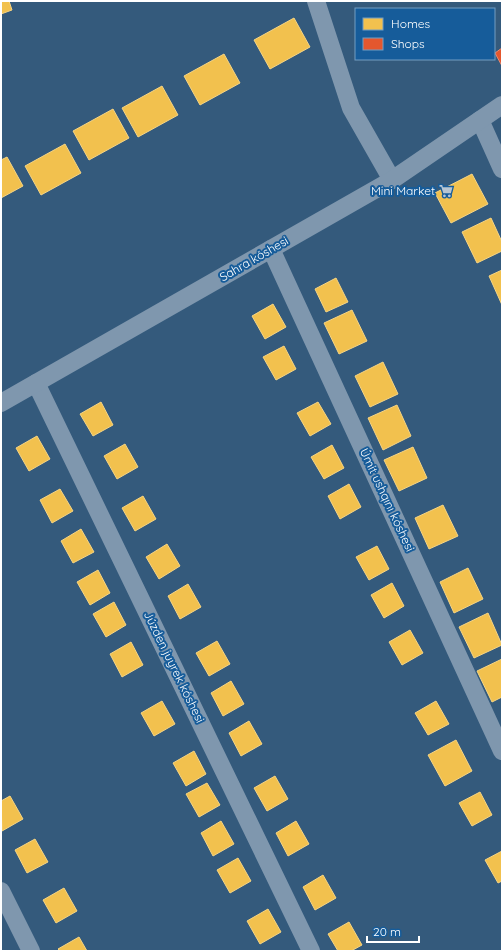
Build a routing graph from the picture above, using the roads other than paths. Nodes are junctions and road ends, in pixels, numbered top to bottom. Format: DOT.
graph roads {
  1 [pos="316,1"];
  2 [pos="502,105"];
  3 [pos="480,120"];
  4 [pos="502,169"];
  5 [pos="392,180"];
  6 [pos="272,249"];
  7 [pos="36,383"];
  8 [pos="1,403"];
  9 [pos="502,751"];
  10 [pos="1,891"];
  11 [pos="31,951"];
  12 [pos="311,951"];
  1 -- 5 [label="street"];
  2 -- 3 [label="street, Sahra kóshesi"];
  3 -- 4 [label="street"];
  3 -- 5 [label="street, Sahra kóshesi"];
  5 -- 6 [label="street, Sahra kóshesi"];
  6 -- 7 [label="street, Sahra kóshesi"];
  6 -- 9 [label="street, Úmit ushqını kóshesi"];
  7 -- 8 [label="street, Sahra kóshesi"];
  7 -- 12 [label="street, Júzden juyrek kóshesi"];
  10 -- 11 [label="street"];
}
